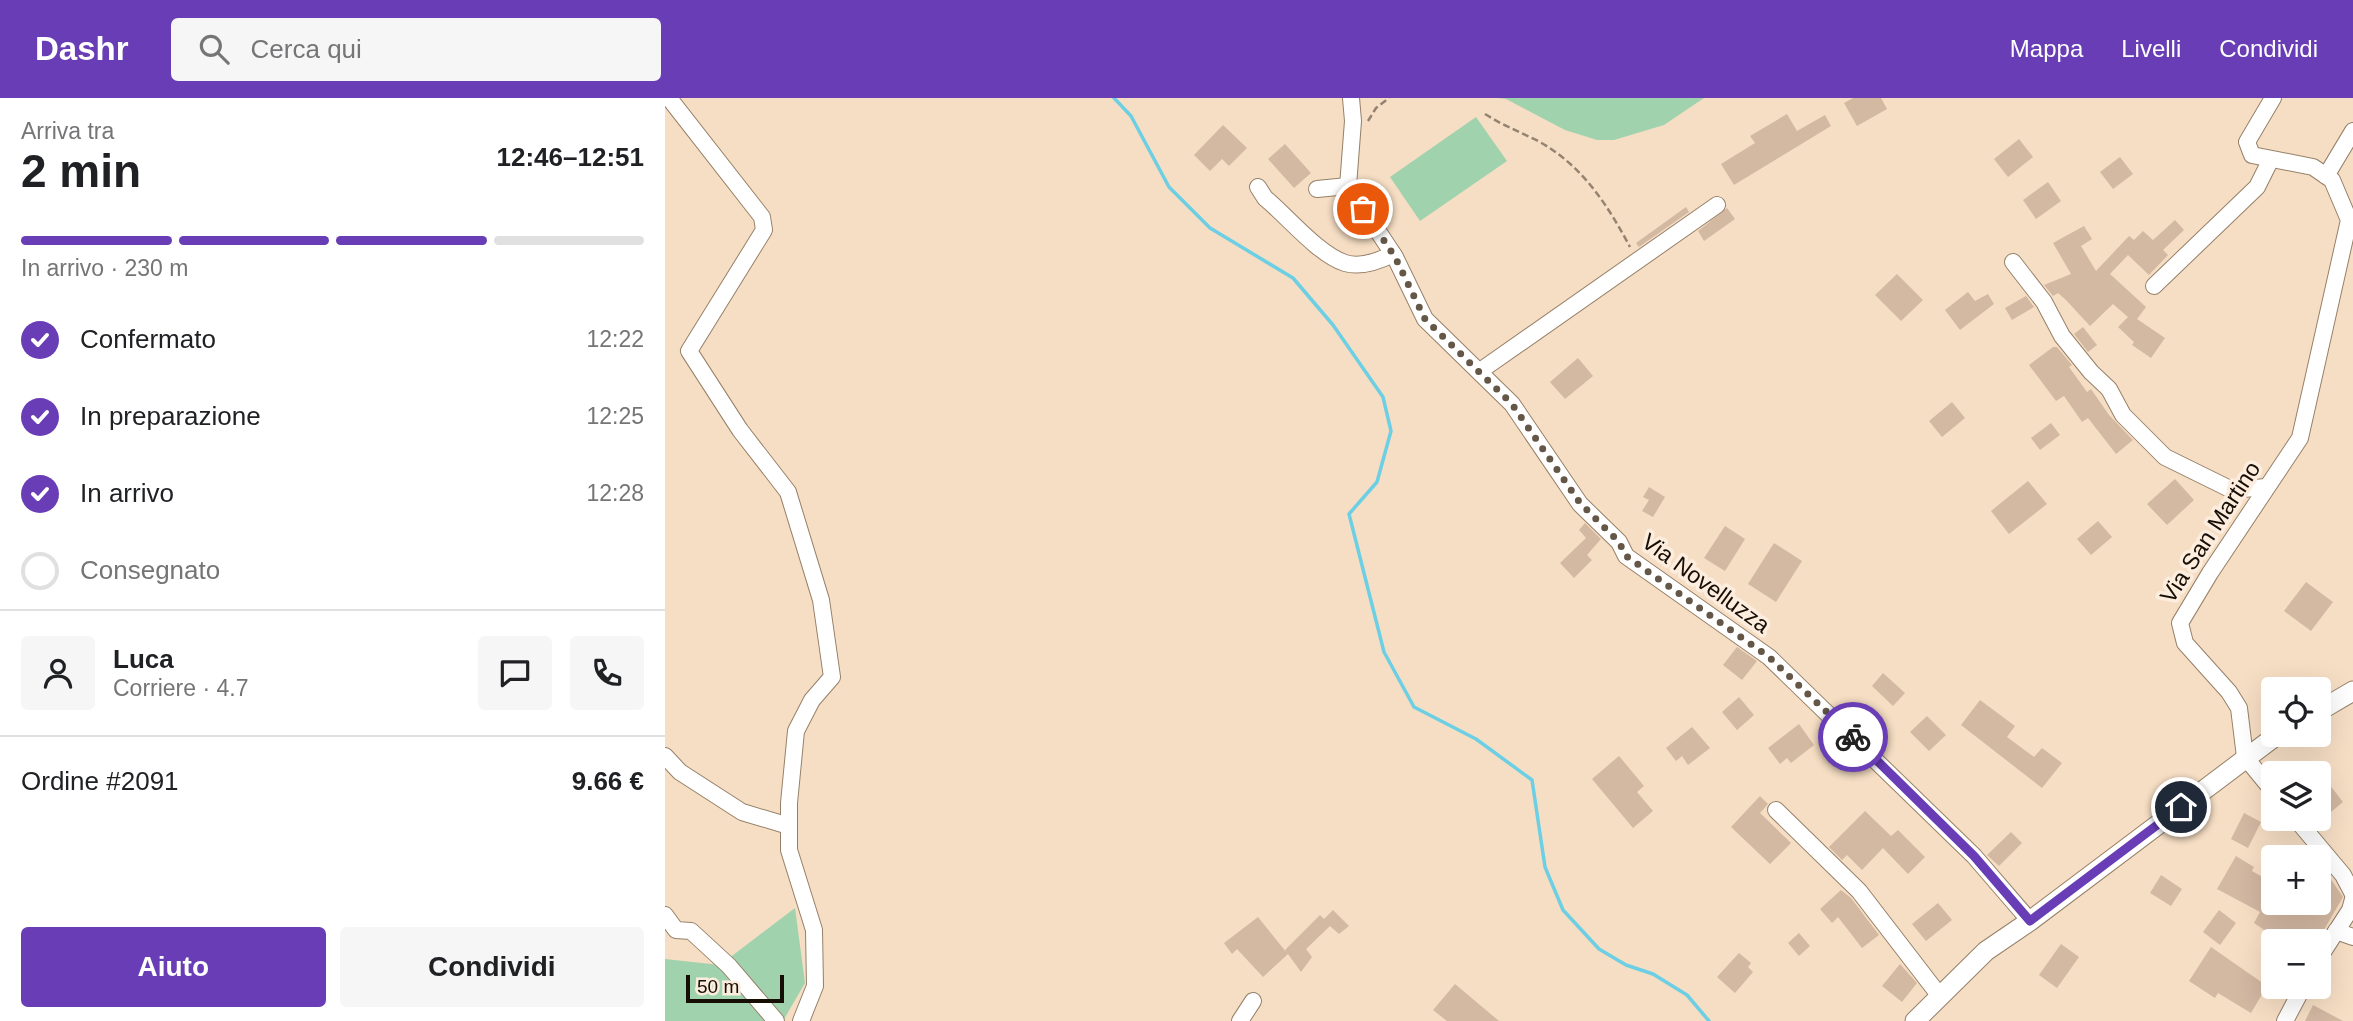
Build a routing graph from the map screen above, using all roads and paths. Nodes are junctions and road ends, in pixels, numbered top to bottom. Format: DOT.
graph roads {
  1 [pos="669,98"];
  2 [pos="1351,98"];
  3 [pos="2273,98"];
  4 [pos="1485,114"];
  5 [pos="2353,131"];
  6 [pos="2270,161"];
  7 [pos="2326,176"];
  8 [pos="1348,186"];
  9 [pos="1258,187"];
  10 [pos="1317,189"];
  11 [pos="1717,205"];
  12 [pos="1393,254"];
  13 [pos="1637,261"];
  14 [pos="2013,262"];
  15 [pos="2154,286"];
  16 [pos="1480,371"];
  17 [pos="2266,487"];
  18 [pos="2353,691"];
  19 [pos="2331,704"];
  20 [pos="2261,746"];
  21 [pos="665,757"];
  22 [pos="2245,757"];
  23 [pos="2261,776"];
  24 [pos="1776,810"];
  25 [pos="789,826"];
  26 [pos="2306,831"];
  27 [pos="2353,896"];
  28 [pos="665,915"];
  29 [pos="2030,921"];
  30 [pos="2336,931"];
  31 [pos="2353,937"];
  32 [pos="2331,939"];
  33 [pos="1938,995"];
  34 [pos="2297,999"];
  35 [pos="1253,1001"];
  36 [pos="776,1021"];
  37 [pos="801,1021"];
  38 [pos="1240,1021"];
  39 [pos="1915,1021"];
  40 [pos="2285,1021"];
  1 -- 25 [label="street"];
  2 -- 8 [label="street"];
  3 -- 6 [label="street"];
  4 -- 13 [label="path"];
  5 -- 7 [label="street"];
  6 -- 7 [label="street"];
  6 -- 15 [label="street"];
  7 -- 17 [label="street, Via San Martino"];
  8 -- 10 [label="street"];
  8 -- 12 [label="street, Via Novelluzza"];
  9 -- 12 [label="street"];
  11 -- 13 [label="street"];
  12 -- 16 [label="street, Via Novelluzza"];
  13 -- 16 [label="street"];
  14 -- 17 [label="street"];
  16 -- 29 [label="street, Via Novelluzza"];
  17 -- 22 [label="street, Via San Martino"];
  18 -- 19 [label="street"];
  20 -- 22 [label="street"];
  21 -- 25 [label="street"];
  22 -- 23 [label="street"];
  22 -- 29 [label="street"];
  24 -- 33 [label="street"];
  25 -- 37 [label="street"];
  26 -- 27 [label="street"];
  27 -- 30 [label="street"];
  28 -- 36 [label="street"];
  29 -- 33 [label="street"];
  30 -- 31 [label="street"];
  30 -- 32 [label="street"];
  33 -- 39 [label="street"];
  34 -- 40 [label="street"];
  35 -- 38 [label="street"];
}
